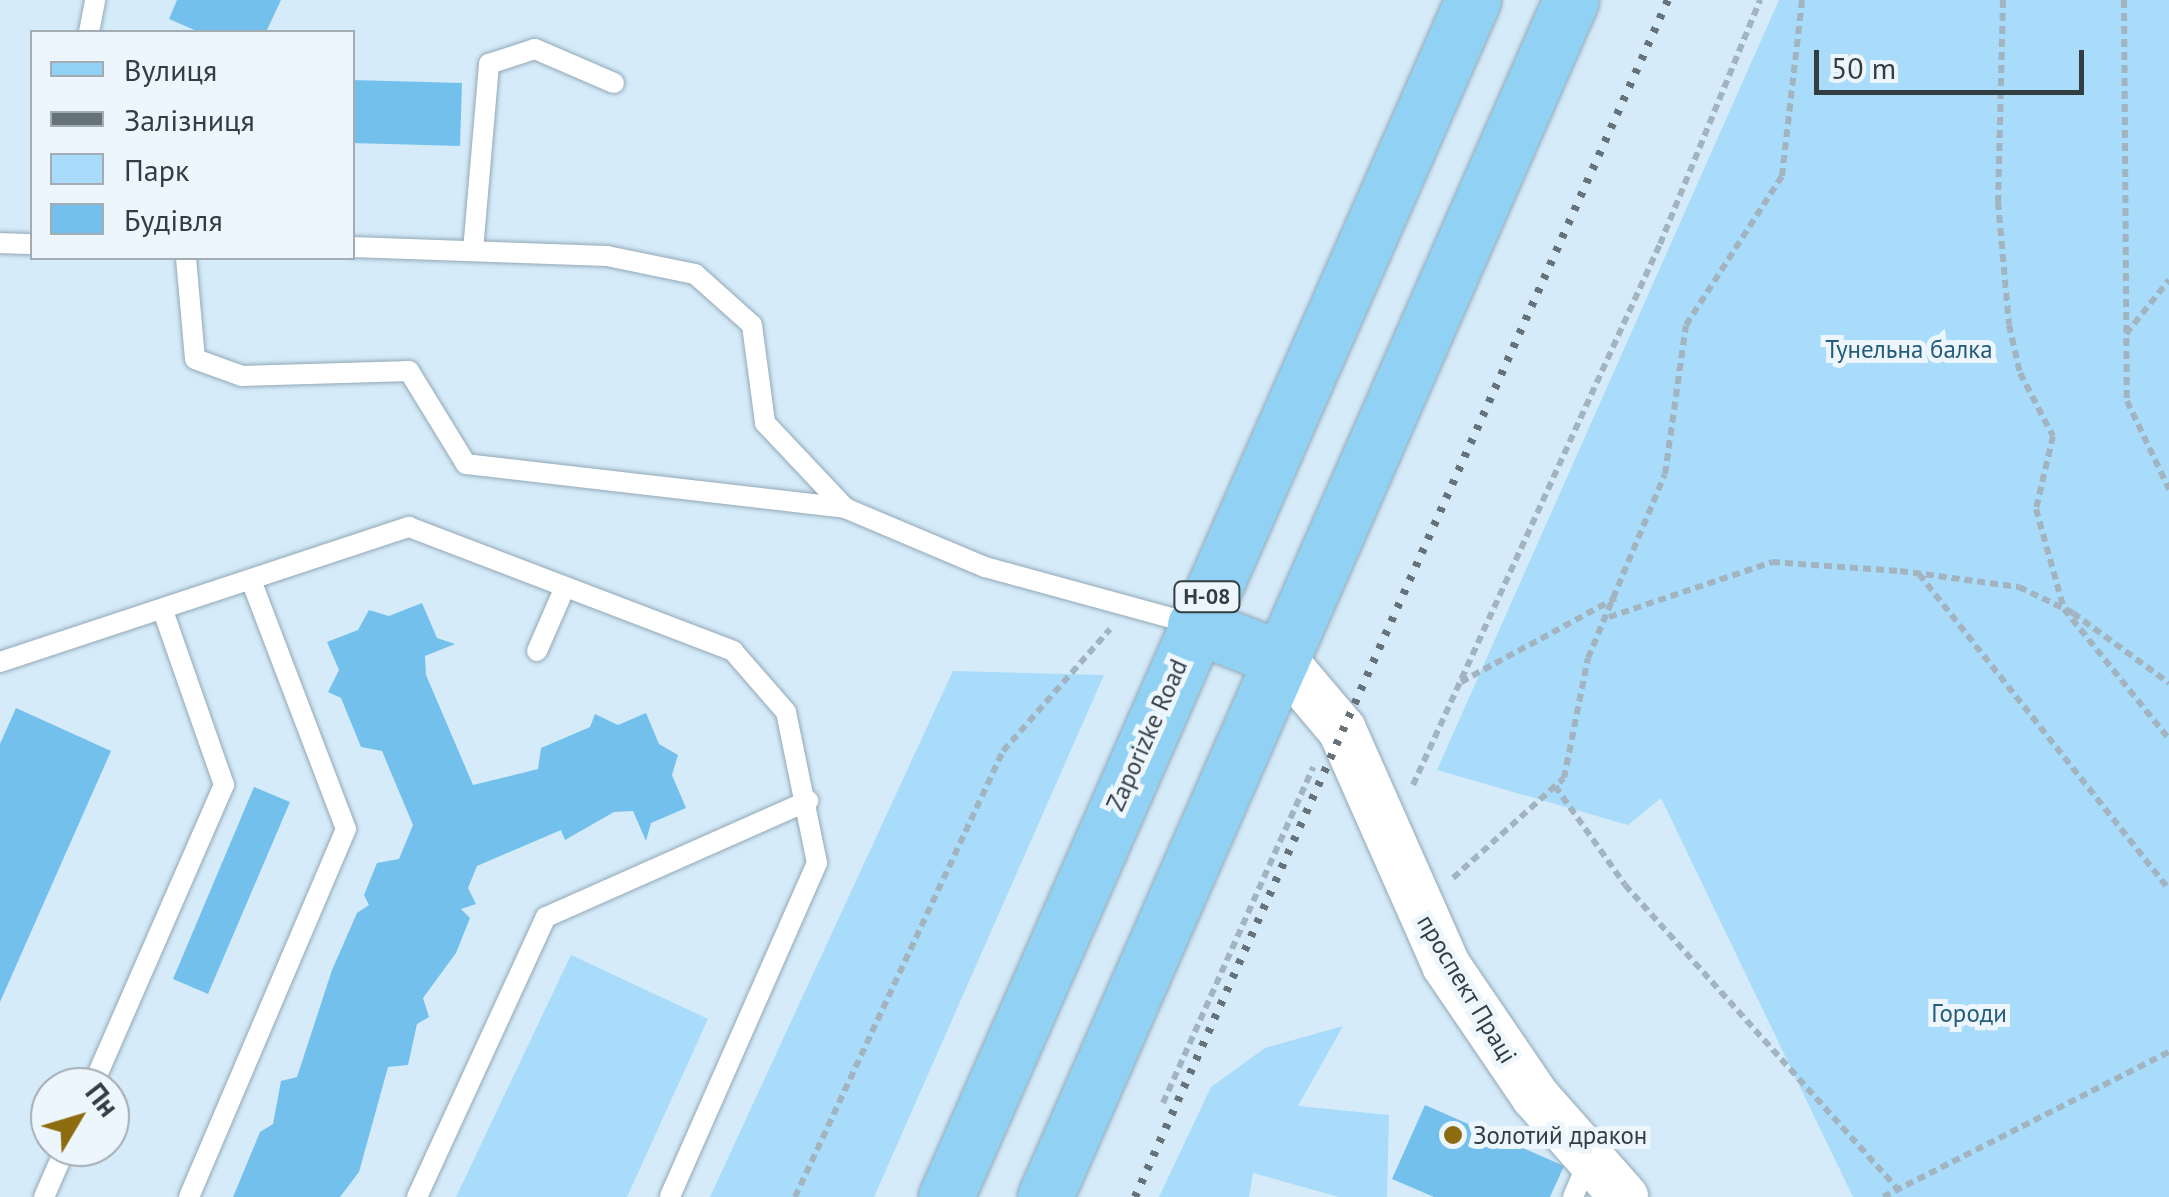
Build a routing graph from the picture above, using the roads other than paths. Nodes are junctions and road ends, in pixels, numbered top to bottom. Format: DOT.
graph roads {
  1 [pos="95,0"];
  2 [pos="1473,0"];
  3 [pos="1571,0"];
  4 [pos="89,30"];
  5 [pos="614,83"];
  6 [pos="0,243"];
  7 [pos="30,244"];
  8 [pos="355,246"];
  9 [pos="473,251"];
  10 [pos="186,260"];
  11 [pos="845,508"];
  12 [pos="252,583"];
  13 [pos="565,587"];
  14 [pos="163,611"];
  15 [pos="1194,625"];
  16 [pos="537,650"];
  17 [pos="1282,659"];
  18 [pos="0,662"];
  19 [pos="808,801"];
  20 [pos="101,1067"];
  21 [pos="57,1167"];
  22 [pos="1580,1180"];
  23 [pos="44,1197"];
  24 [pos="189,1197"];
  25 [pos="417,1197"];
  26 [pos="670,1197"];
  27 [pos="946,1197"];
  28 [pos="1045,1197"];
  29 [pos="1624,1197"];
  1 -- 4 [label="lane"];
  2 -- 15 [label="main road, Zaporizke Road / Н-08"];
  3 -- 17 [label="main road"];
  5 -- 9 [label="lane"];
  6 -- 7 [label="lane"];
  8 -- 9 [label="lane"];
  9 -- 11 [label="lane"];
  10 -- 11 [label="lane"];
  11 -- 15 [label="lane"];
  12 -- 13 [label="lane"];
  12 -- 14 [label="lane"];
  12 -- 24 [label="lane"];
  13 -- 16 [label="lane"];
  13 -- 19 [label="lane"];
  14 -- 18 [label="lane"];
  14 -- 20 [label="lane"];
  15 -- 17 [label="main road"];
  15 -- 27 [label="main road, Zaporizke Road / Н-08"];
  17 -- 22 [label="street, проспект Праці"];
  17 -- 28 [label="main road"];
  19 -- 25 [label="lane"];
  19 -- 26 [label="lane"];
  21 -- 23 [label="lane"];
  22 -- 29 [label="street, проспект Праці"];
}
